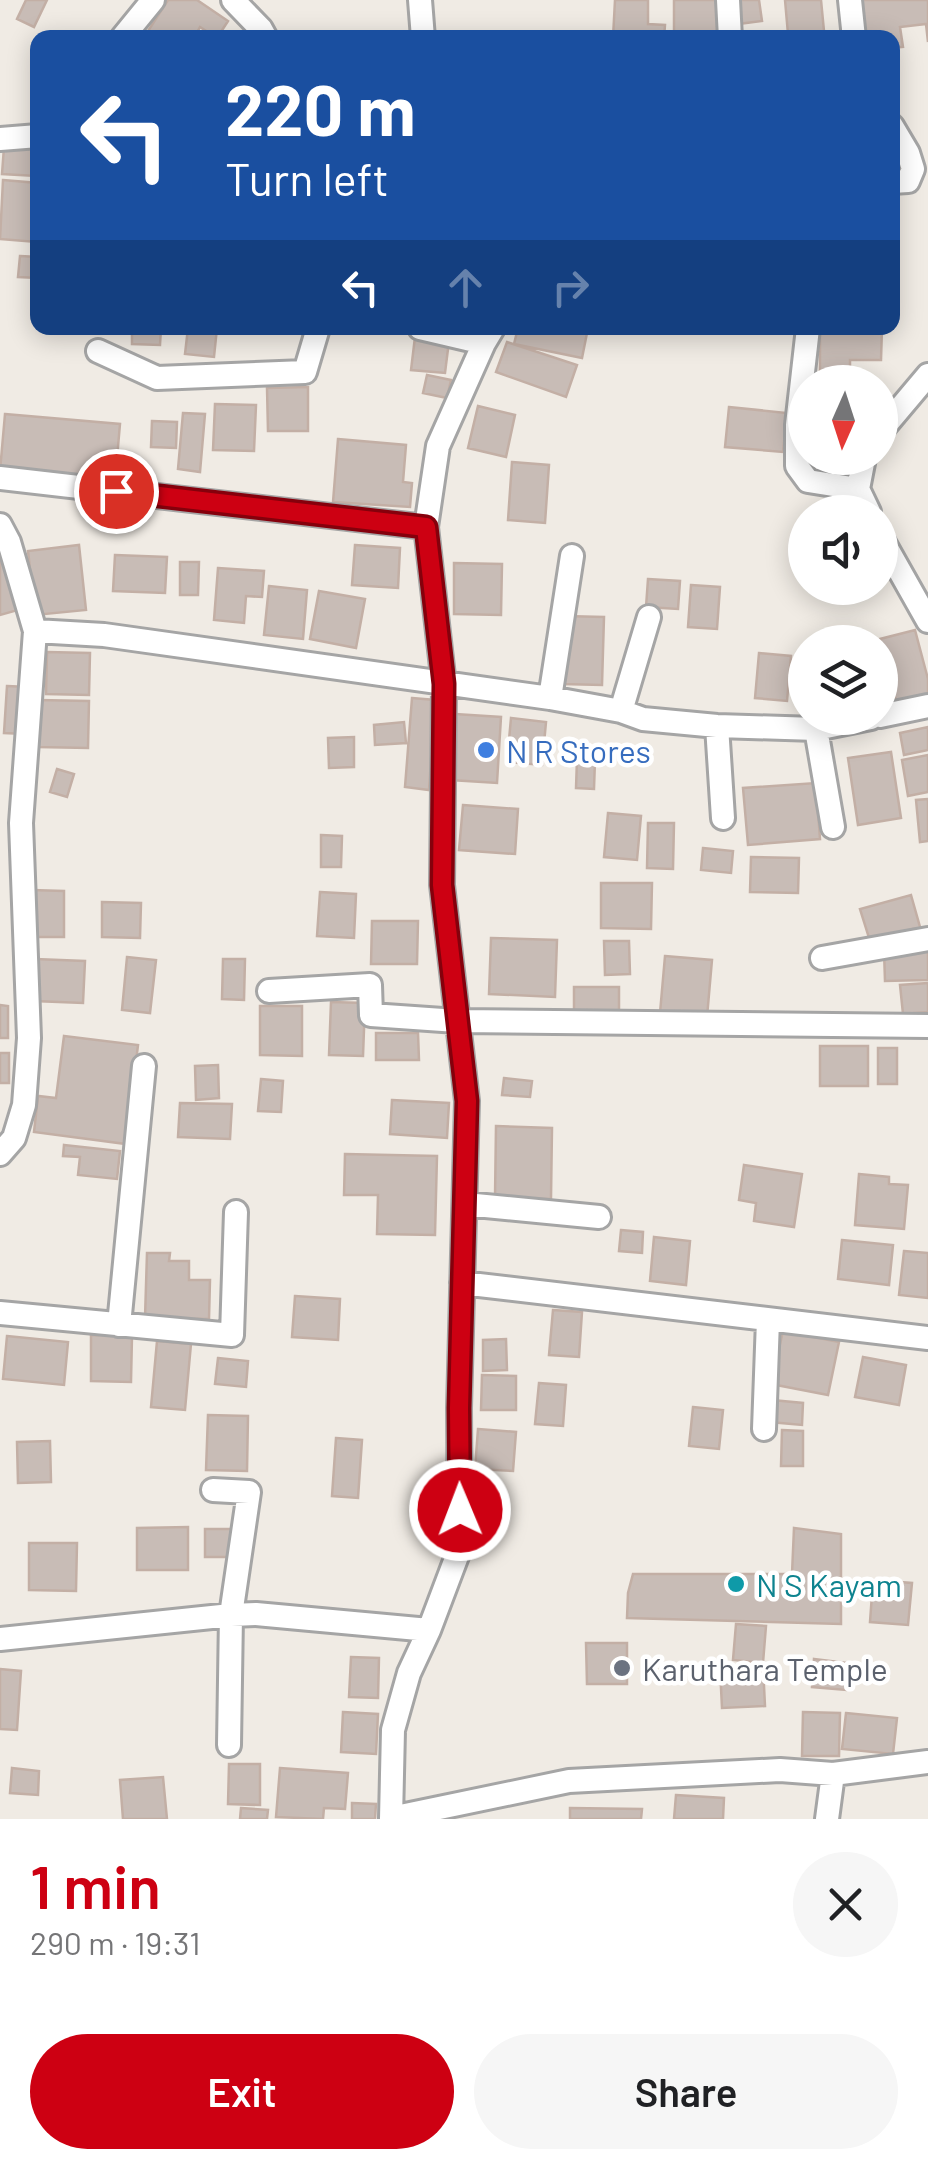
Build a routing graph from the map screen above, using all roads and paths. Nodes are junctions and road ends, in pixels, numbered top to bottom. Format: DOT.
graph roads {
  1 [pos="153,0"];
  2 [pos="232,0"];
  3 [pos="420,0"];
  4 [pos="728,0"];
  5 [pos="850,0"];
  6 [pos="129,30"];
  7 [pos="262,30"];
  8 [pos="422,30"];
  9 [pos="730,30"];
  10 [pos="853,30"];
  11 [pos="30,136"];
  12 [pos="0,138"];
  13 [pos="900,140"];
  14 [pos="900,181"];
  15 [pos="316,335"];
  16 [pos="489,335"];
  17 [pos="807,335"];
  18 [pos="98,351"];
  19 [pos="928,375"];
  20 [pos="898,411"];
  21 [pos="861,475"];
  22 [pos="0,478"];
  23 [pos="858,490"];
  24 [pos="860,495"];
  25 [pos="0,525"];
  26 [pos="426,527"];
  27 [pos="572,556"];
  28 [pos="898,568"];
  29 [pos="649,617"];
  30 [pos="928,621"];
  31 [pos="36,631"];
  32 [pos="444,684"];
  33 [pos="550,698"];
  34 [pos="928,706"];
  35 [pos="621,711"];
  36 [pos="898,712"];
  37 [pos="717,726"];
  38 [pos="788,728"];
  39 [pos="817,735"];
  40 [pos="723,818"];
  41 [pos="10,823"];
  42 [pos="834,827"];
  43 [pos="928,938"];
  44 [pos="822,958"];
  45 [pos="269,991"];
  46 [pos="457,1021"];
  47 [pos="928,1026"];
  48 [pos="144,1066"];
  49 [pos="0,1154"];
  50 [pos="465,1204"];
  51 [pos="236,1212"];
  52 [pos="599,1217"];
  53 [pos="462,1283"];
  54 [pos="0,1312"];
  55 [pos="768,1320"];
  56 [pos="119,1325"];
  57 [pos="928,1338"];
  58 [pos="764,1428"];
  59 [pos="212,1490"];
  60 [pos="231,1614"];
  61 [pos="429,1630"];
  62 [pos="0,1639"];
  63 [pos="229,1745"];
  64 [pos="928,1762"];
  65 [pos="833,1774"];
  66 [pos="391,1819"];
  67 [pos="827,1819"];
  1 -- 6 [label="street"];
  2 -- 7 [label="street"];
  3 -- 8 [label="street"];
  4 -- 9 [label="street"];
  5 -- 10 [label="street"];
  11 -- 12 [label="street"];
  13 -- 14 [label="street"];
  15 -- 18 [label="street"];
  16 -- 26 [label="street"];
  17 -- 23 [label="street"];
  19 -- 20 [label="street"];
  21 -- 23 [label="street"];
  22 -- 26 [label="street"];
  23 -- 24 [label="street"];
  25 -- 31 [label="street"];
  26 -- 32 [label="street"];
  27 -- 33 [label="street"];
  28 -- 30 [label="street"];
  29 -- 35 [label="street"];
  31 -- 32 [label="street"];
  31 -- 41 [label="street"];
  32 -- 33 [label="street"];
  32 -- 46 [label="street"];
  33 -- 35 [label="street"];
  34 -- 36 [label="street"];
  35 -- 37 [label="street"];
  37 -- 38 [label="street"];
  37 -- 40 [label="street"];
  39 -- 42 [label="street"];
  41 -- 49 [label="street"];
  43 -- 44 [label="street"];
  45 -- 46 [label="street"];
  46 -- 47 [label="street"];
  46 -- 50 [label="street"];
  48 -- 56 [label="street"];
  50 -- 52 [label="street"];
  50 -- 53 [label="street"];
  51 -- 56 [label="street"];
  53 -- 55 [label="street"];
  53 -- 61 [label="street"];
  54 -- 56 [label="street"];
  55 -- 57 [label="street"];
  55 -- 58 [label="street"];
  59 -- 60 [label="street"];
  60 -- 61 [label="street"];
  60 -- 62 [label="street"];
  60 -- 63 [label="street"];
  61 -- 66 [label="street"];
  64 -- 65 [label="street"];
  65 -- 66 [label="street"];
  65 -- 67 [label="street"];
}
